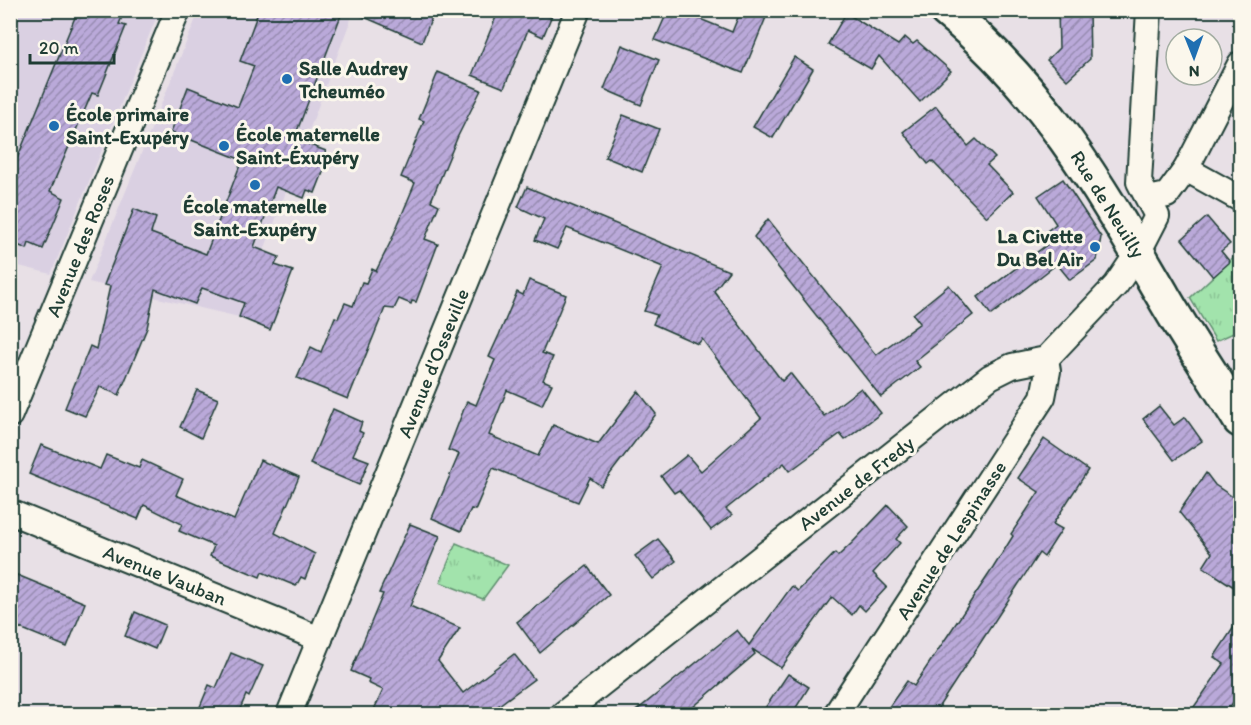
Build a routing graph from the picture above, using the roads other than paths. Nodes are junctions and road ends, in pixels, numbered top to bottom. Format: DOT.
graph roads {
  1 [pos="178,10"];
  2 [pos="578,10"];
  3 [pos="946,10"];
  4 [pos="1149,10"];
  5 [pos="1240,64"];
  6 [pos="1186,169"];
  7 [pos="1144,191"];
  8 [pos="1240,199"];
  9 [pos="1108,201"];
  10 [pos="1139,251"];
  11 [pos="1046,359"];
  12 [pos="10,415"];
  13 [pos="1240,420"];
  14 [pos="10,512"];
  15 [pos="320,639"];
  16 [pos="289,714"];
  17 [pos="563,714"];
  18 [pos="836,714"];
  1 -- 12 [label="street, Avenue des Roses"];
  2 -- 15 [label="street, Avenue d'Osseville"];
  3 -- 9 [label="main road, Rue de Neuilly"];
  4 -- 7 [label="street"];
  5 -- 6 [label="street"];
  6 -- 7 [label="street"];
  6 -- 8 [label="street"];
  7 -- 9 [label="street"];
  7 -- 10 [label="street"];
  9 -- 10 [label="main road, Rue de Neuilly"];
  10 -- 11 [label="street"];
  10 -- 13 [label="main road, Rue de Neuilly"];
  11 -- 17 [label="street, Avenue de Fredy"];
  11 -- 18 [label="street, Avenue de Lespinasse"];
  14 -- 15 [label="street, Avenue Vauban"];
  15 -- 16 [label="street, Avenue d'Osseville"];
}
